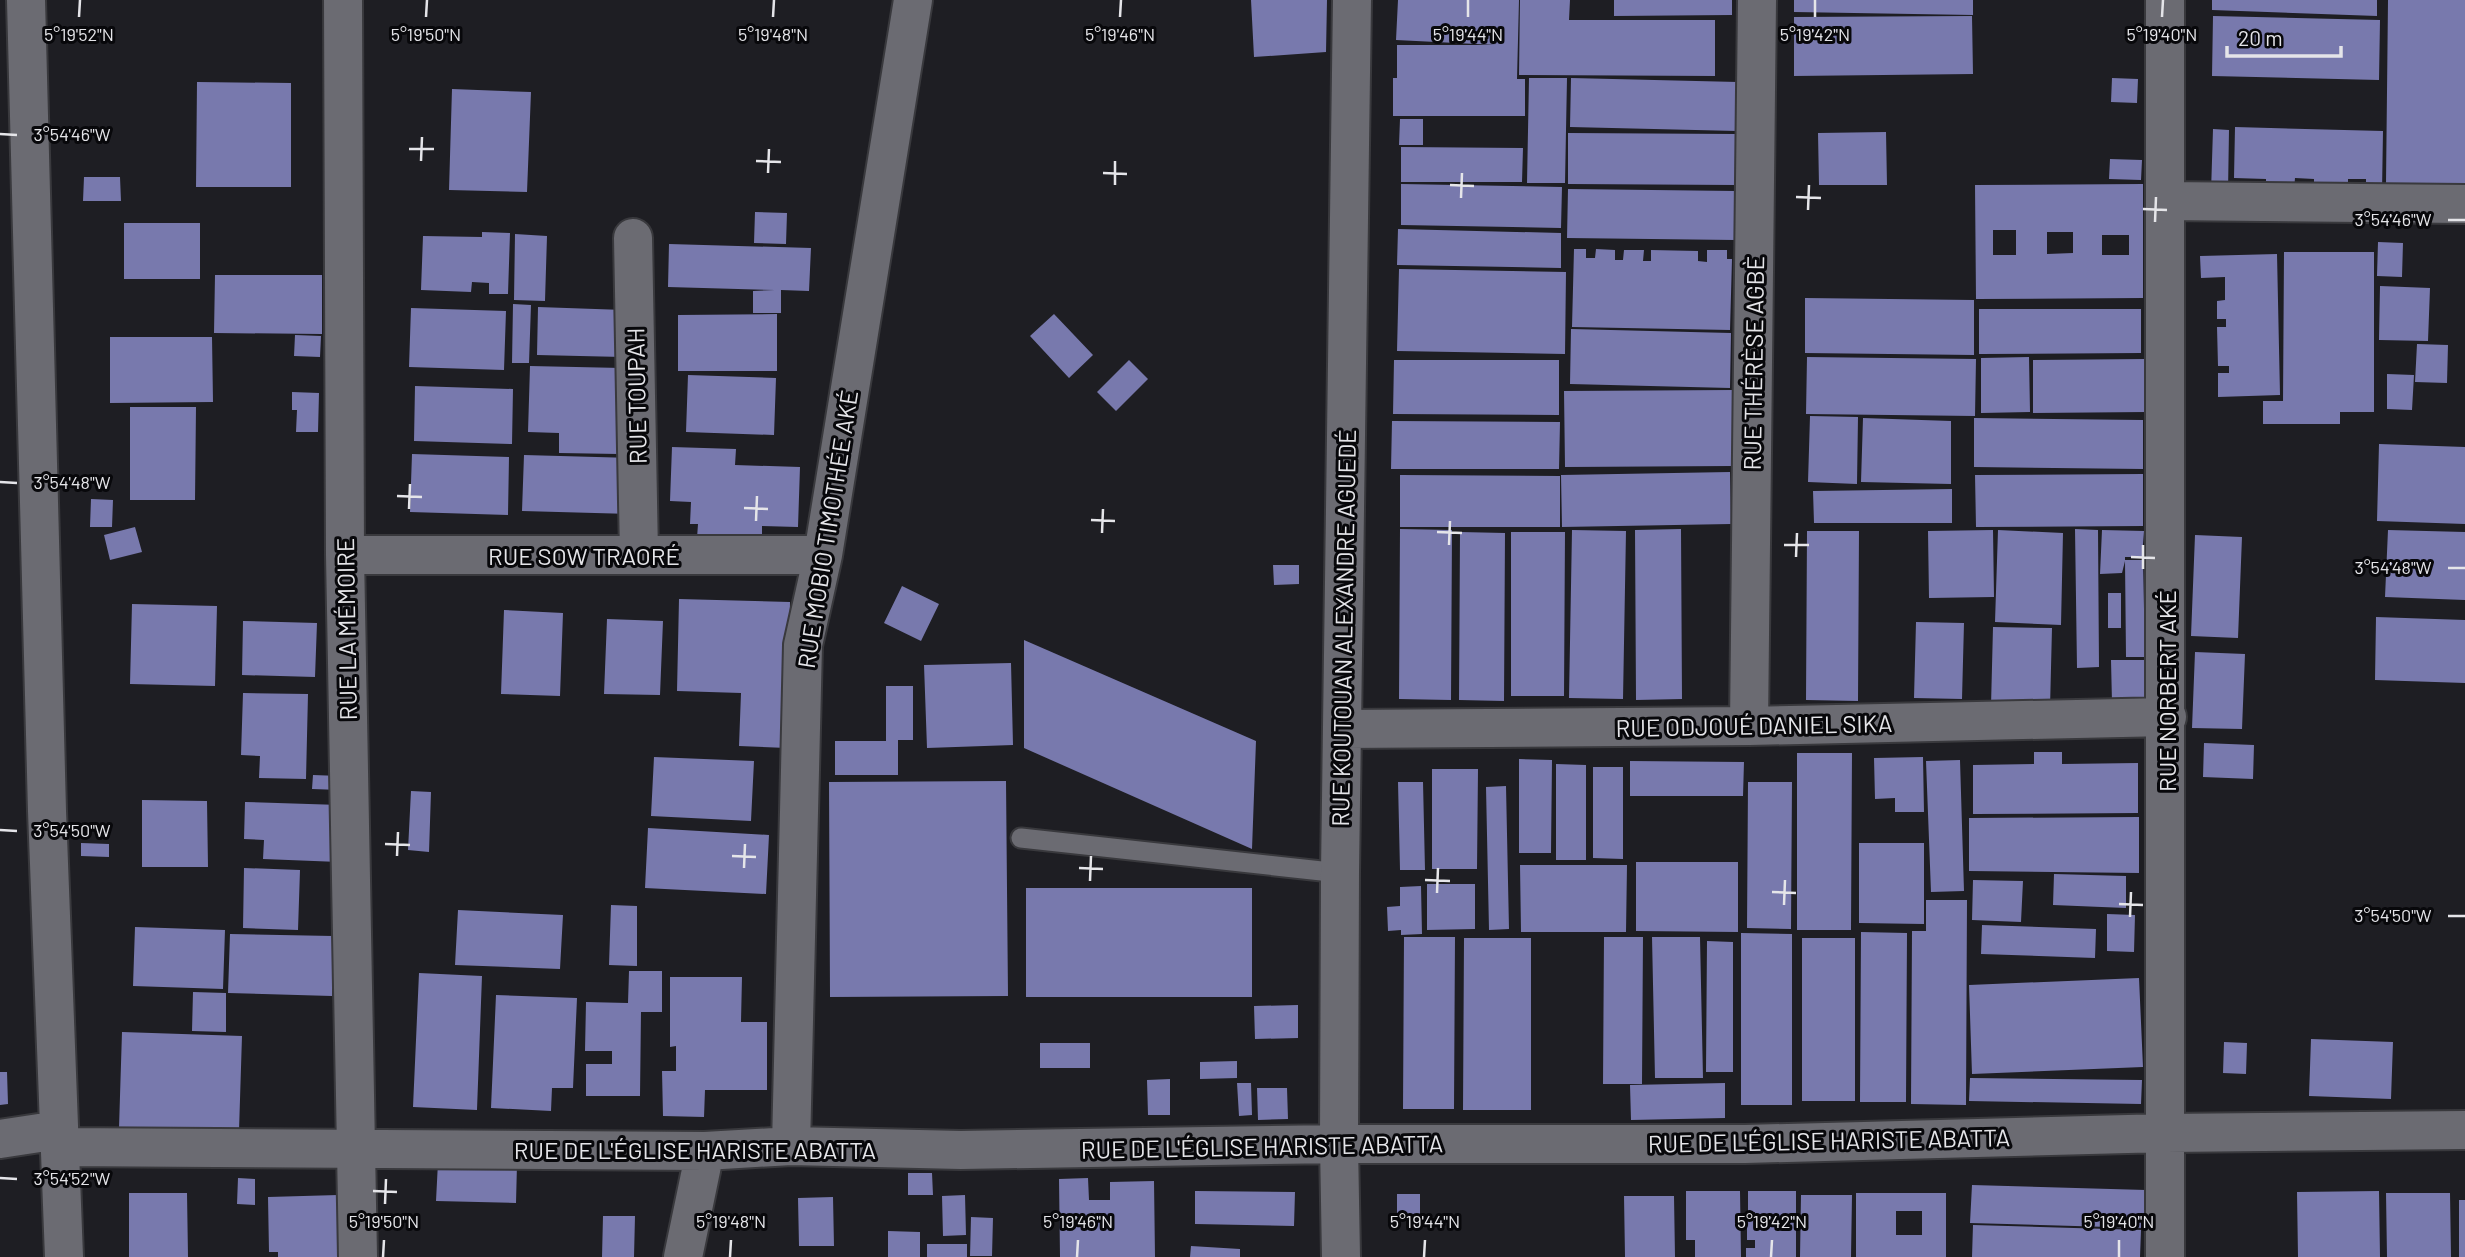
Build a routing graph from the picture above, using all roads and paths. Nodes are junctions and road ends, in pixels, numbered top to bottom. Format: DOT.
graph roads {
  1 [pos="26,0"];
  2 [pos="343,0"];
  3 [pos="913,0"];
  4 [pos="1352,0"];
  5 [pos="1757,0"];
  6 [pos="2165,0"];
  7 [pos="2166,201"];
  8 [pos="2465,204"];
  9 [pos="633,238"];
  10 [pos="16,253"];
  11 [pos="639,554"];
  12 [pos="345,555"];
  13 [pos="823,555"];
  14 [pos="2167,718"];
  15 [pos="1749,726"];
  16 [pos="1342,729"];
  17 [pos="1021,838"];
  18 [pos="1340,873"];
  19 [pos="2465,1130"];
  20 [pos="2166,1133"];
  21 [pos="0,1139"];
  22 [pos="59,1139"];
  23 [pos="1339,1144"];
  24 [pos="792,1146"];
  25 [pos="355,1149"];
  26 [pos="705,1150"];
  27 [pos="65,1257"];
  28 [pos="358,1257"];
  29 [pos="683,1257"];
  30 [pos="1341,1257"];
  31 [pos="2165,1257"];
  1 -- 10 [label="street"];
  2 -- 12 [label="street, RUE LA MÉMOIRE"];
  3 -- 13 [label="street, RUE MOBIO TIMOTHÉE AKÉ"];
  4 -- 16 [label="street, RUE KOUTOUAN ALEXANDRE AGUEDÉ"];
  5 -- 15 [label="street, RUE THÉRÈSE AGBÈ"];
  6 -- 7 [label="street, RUE NORBERT AKÉ"];
  7 -- 8 [label="street"];
  7 -- 14 [label="street, RUE NORBERT AKÉ"];
  9 -- 11 [label="street, RUE TOUPAH"];
  10 -- 22 [label="street"];
  11 -- 12 [label="street, RUE SOW TRAORÉ"];
  11 -- 13 [label="street, RUE SOW TRAORÉ"];
  12 -- 25 [label="street, RUE LA MÉMOIRE"];
  13 -- 24 [label="street, RUE MOBIO TIMOTHÉE AKÉ"];
  14 -- 15 [label="street, RUE ODJOUÉ DANIEL SIKA"];
  14 -- 20 [label="street, RUE NORBERT AKÉ"];
  15 -- 16 [label="street, RUE ODJOUÉ DANIEL SIKA"];
  16 -- 18 [label="street, RUE KOUTOUAN ALEXANDRE AGUEDÉ"];
  17 -- 18 [label="lane"];
  18 -- 23 [label="street, RUE KOUTOUAN ALEXANDRE AGUEDÉ"];
  19 -- 20 [label="street, RUE DE L'ÉGLISE HARISTE ABATTA"];
  20 -- 23 [label="street, RUE DE L'ÉGLISE HARISTE ABATTA"];
  20 -- 31 [label="street, RUE NORBERT AKÉ"];
  21 -- 22 [label="street, RUE DE L'ÉGLISE HARISTE ABATTA"];
  22 -- 25 [label="street, RUE DE L'ÉGLISE HARISTE ABATTA"];
  22 -- 27 [label="street"];
  23 -- 24 [label="street, RUE DE L'ÉGLISE HARISTE ABATTA"];
  23 -- 30 [label="street, RUE KOUTOUAN ALEXANDRE AGUEDÉ"];
  24 -- 26 [label="street, RUE DE L'ÉGLISE HARISTE ABATTA"];
  25 -- 26 [label="street, RUE DE L'ÉGLISE HARISTE ABATTA"];
  25 -- 28 [label="street, RUE LA MÉMOIRE"];
  26 -- 29 [label="street"];
}
